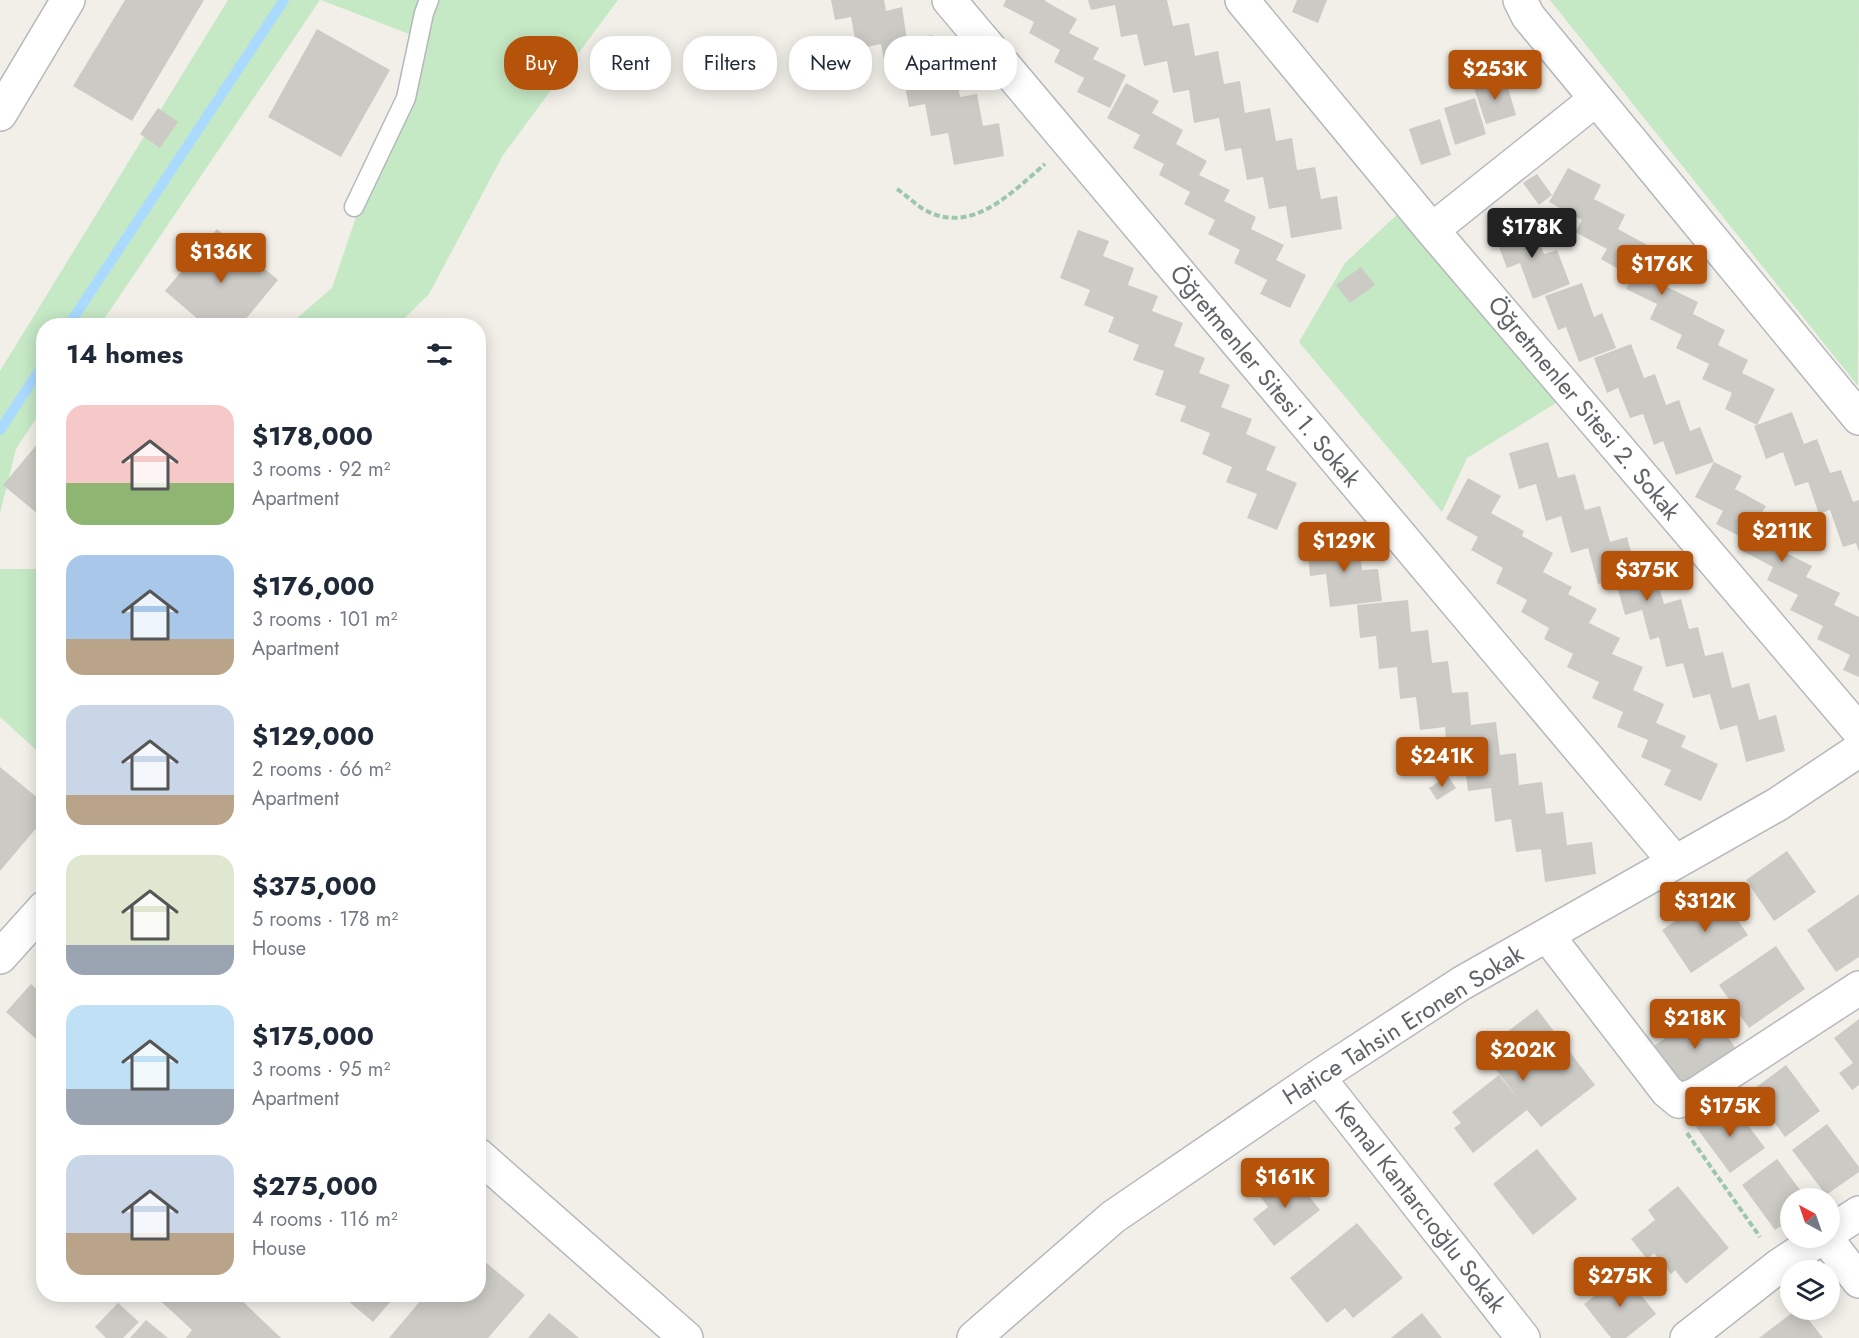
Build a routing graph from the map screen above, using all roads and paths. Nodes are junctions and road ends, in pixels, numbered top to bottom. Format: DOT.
graph roads {
  1 [pos="68,0"];
  2 [pos="429,0"];
  3 [pos="949,0"];
  4 [pos="1242,0"];
  5 [pos="1520,0"];
  6 [pos="1596,99"];
  7 [pos="0,114"];
  8 [pos="1069,144"];
  9 [pos="897,189"];
  10 [pos="354,207"];
  11 [pos="1432,230"];
  12 [pos="1859,418"];
  13 [pos="1859,731"];
  14 [pos="1859,750"];
  15 [pos="1675,862"];
  16 [pos="36,917"];
  17 [pos="1547,935"];
  18 [pos="0,957"];
  19 [pos="1859,988"];
  20 [pos="1318,1077"];
  21 [pos="1679,1101"];
  22 [pos="486,1162"];
  23 [pos="1859,1213"];
  24 [pos="1840,1225"];
  25 [pos="1806,1248"];
  26 [pos="1834,1248"];
  27 [pos="1788,1260"];
  28 [pos="1780,1265"];
  29 [pos="1859,1281"];
  30 [pos="686,1338"];
  31 [pos="974,1338"];
  32 [pos="1523,1338"];
  33 [pos="1687,1338"];
  1 -- 7 [label="street"];
  2 -- 10 [label="lane"];
  3 -- 8 [label="street, Öğretmenler Sitesi 1. Sokak"];
  4 -- 11 [label="street, Öğretmenler Sitesi 2. Sokak"];
  5 -- 6 [label="street"];
  6 -- 11 [label="street"];
  6 -- 12 [label="street"];
  8 -- 9 [label="path"];
  8 -- 15 [label="street, Öğretmenler Sitesi 1. Sokak"];
  11 -- 13 [label="street, Öğretmenler Sitesi 2. Sokak"];
  14 -- 15 [label="street, Hatice Tahsin Eronen Sokak"];
  15 -- 17 [label="street, Hatice Tahsin Eronen Sokak"];
  16 -- 18 [label="street"];
  17 -- 20 [label="street, Hatice Tahsin Eronen Sokak"];
  17 -- 21 [label="street"];
  19 -- 21 [label="street"];
  20 -- 31 [label="street, Hatice Tahsin Eronen Sokak"];
  20 -- 32 [label="street, Kemal Kantarcıoğlu Sokak"];
  21 -- 28 [label="path"];
  22 -- 30 [label="street"];
  23 -- 24 [label="street"];
  25 -- 27 [label="street"];
  26 -- 29 [label="street"];
  28 -- 33 [label="street"];
}
